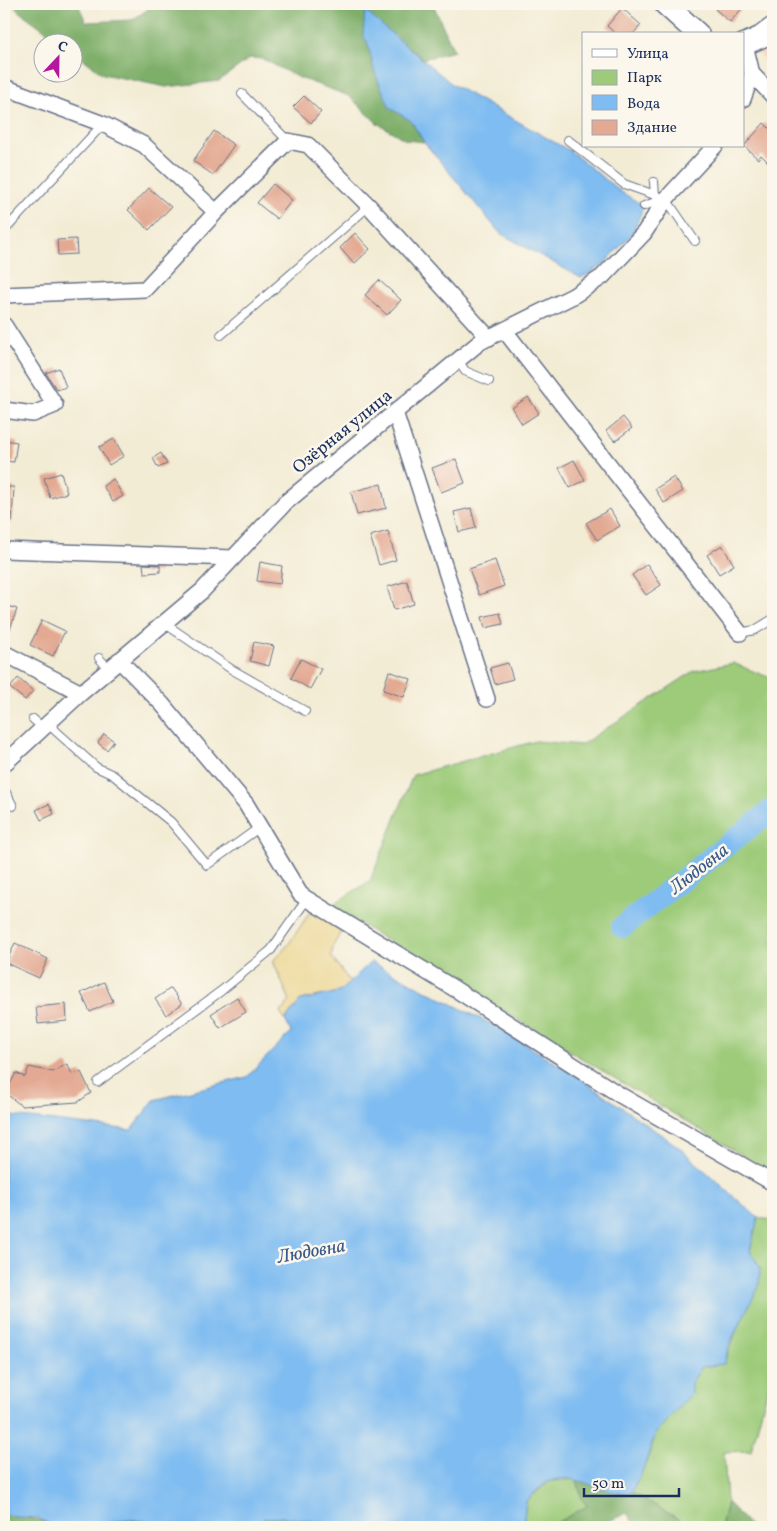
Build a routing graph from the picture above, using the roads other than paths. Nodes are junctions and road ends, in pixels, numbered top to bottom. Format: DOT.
graph roads {
  1 [pos="665,4"];
  2 [pos="773,28"];
  3 [pos="696,32"];
  4 [pos="744,45"];
  5 [pos="752,74"];
  6 [pos="4,87"];
  7 [pos="242,94"];
  8 [pos="744,96"];
  9 [pos="773,96"];
  10 [pos="103,124"];
  11 [pos="568,140"];
  12 [pos="288,141"];
  13 [pos="712,148"];
  14 [pos="654,182"];
  15 [pos="667,197"];
  16 [pos="369,206"];
  17 [pos="644,206"];
  18 [pos="216,212"];
  19 [pos="4,231"];
  20 [pos="695,242"];
  21 [pos="4,295"];
  22 [pos="4,325"];
  23 [pos="505,331"];
  24 [pos="221,335"];
  25 [pos="489,338"];
  26 [pos="462,370"];
  27 [pos="489,381"];
  28 [pos="4,410"];
  29 [pos="395,412"];
  30 [pos="4,550"];
  31 [pos="233,558"];
  32 [pos="773,619"];
  33 [pos="164,623"];
  34 [pos="740,633"];
  35 [pos="4,653"];
  36 [pos="99,658"];
  37 [pos="114,665"];
  38 [pos="82,693"];
  39 [pos="487,699"];
  40 [pos="305,711"];
  41 [pos="41,724"];
  42 [pos="5,760"];
  43 [pos="4,789"];
  44 [pos="13,806"];
  45 [pos="260,827"];
  46 [pos="307,899"];
  47 [pos="98,1082"];
  48 [pos="773,1183"];
  1 -- 3 [label="main road"];
  2 -- 4 [label="main road"];
  4 -- 5 [label="street"];
  5 -- 8 [label="street"];
  5 -- 9 [label="street"];
  6 -- 10 [label="street"];
  7 -- 12 [label="lane"];
  10 -- 18 [label="street"];
  10 -- 19 [label="lane"];
  11 -- 15 [label="lane"];
  12 -- 16 [label="street"];
  12 -- 18 [label="street"];
  13 -- 15 [label="street, Озёрная улица"];
  14 -- 15 [label="lane"];
  15 -- 17 [label="lane"];
  15 -- 20 [label="lane"];
  15 -- 23 [label="street, Озёрная улица"];
  16 -- 24 [label="lane"];
  16 -- 25 [label="street"];
  18 -- 21 [label="street"];
  22 -- 28 [label="street"];
  23 -- 25 [label="street, Озёрная улица"];
  23 -- 34 [label="street"];
  25 -- 26 [label="street, Озёрная улица"];
  26 -- 27 [label="lane"];
  26 -- 29 [label="street, Озёрная улица"];
  29 -- 31 [label="street, Озёрная улица"];
  29 -- 39 [label="street"];
  30 -- 31 [label="street"];
  31 -- 33 [label="street, Озёрная улица"];
  32 -- 34 [label="lane"];
  33 -- 37 [label="street, Озёрная улица"];
  33 -- 40 [label="lane"];
  35 -- 38 [label="street"];
  36 -- 37 [label="lane"];
  37 -- 38 [label="street, Озёрная улица"];
  37 -- 45 [label="street"];
  38 -- 41 [label="street, Озёрная улица"];
  41 -- 42 [label="street, Озёрная улица"];
  41 -- 45 [label="lane"];
  43 -- 44 [label="lane"];
  45 -- 46 [label="street"];
  46 -- 47 [label="lane"];
  46 -- 48 [label="street"];
}
